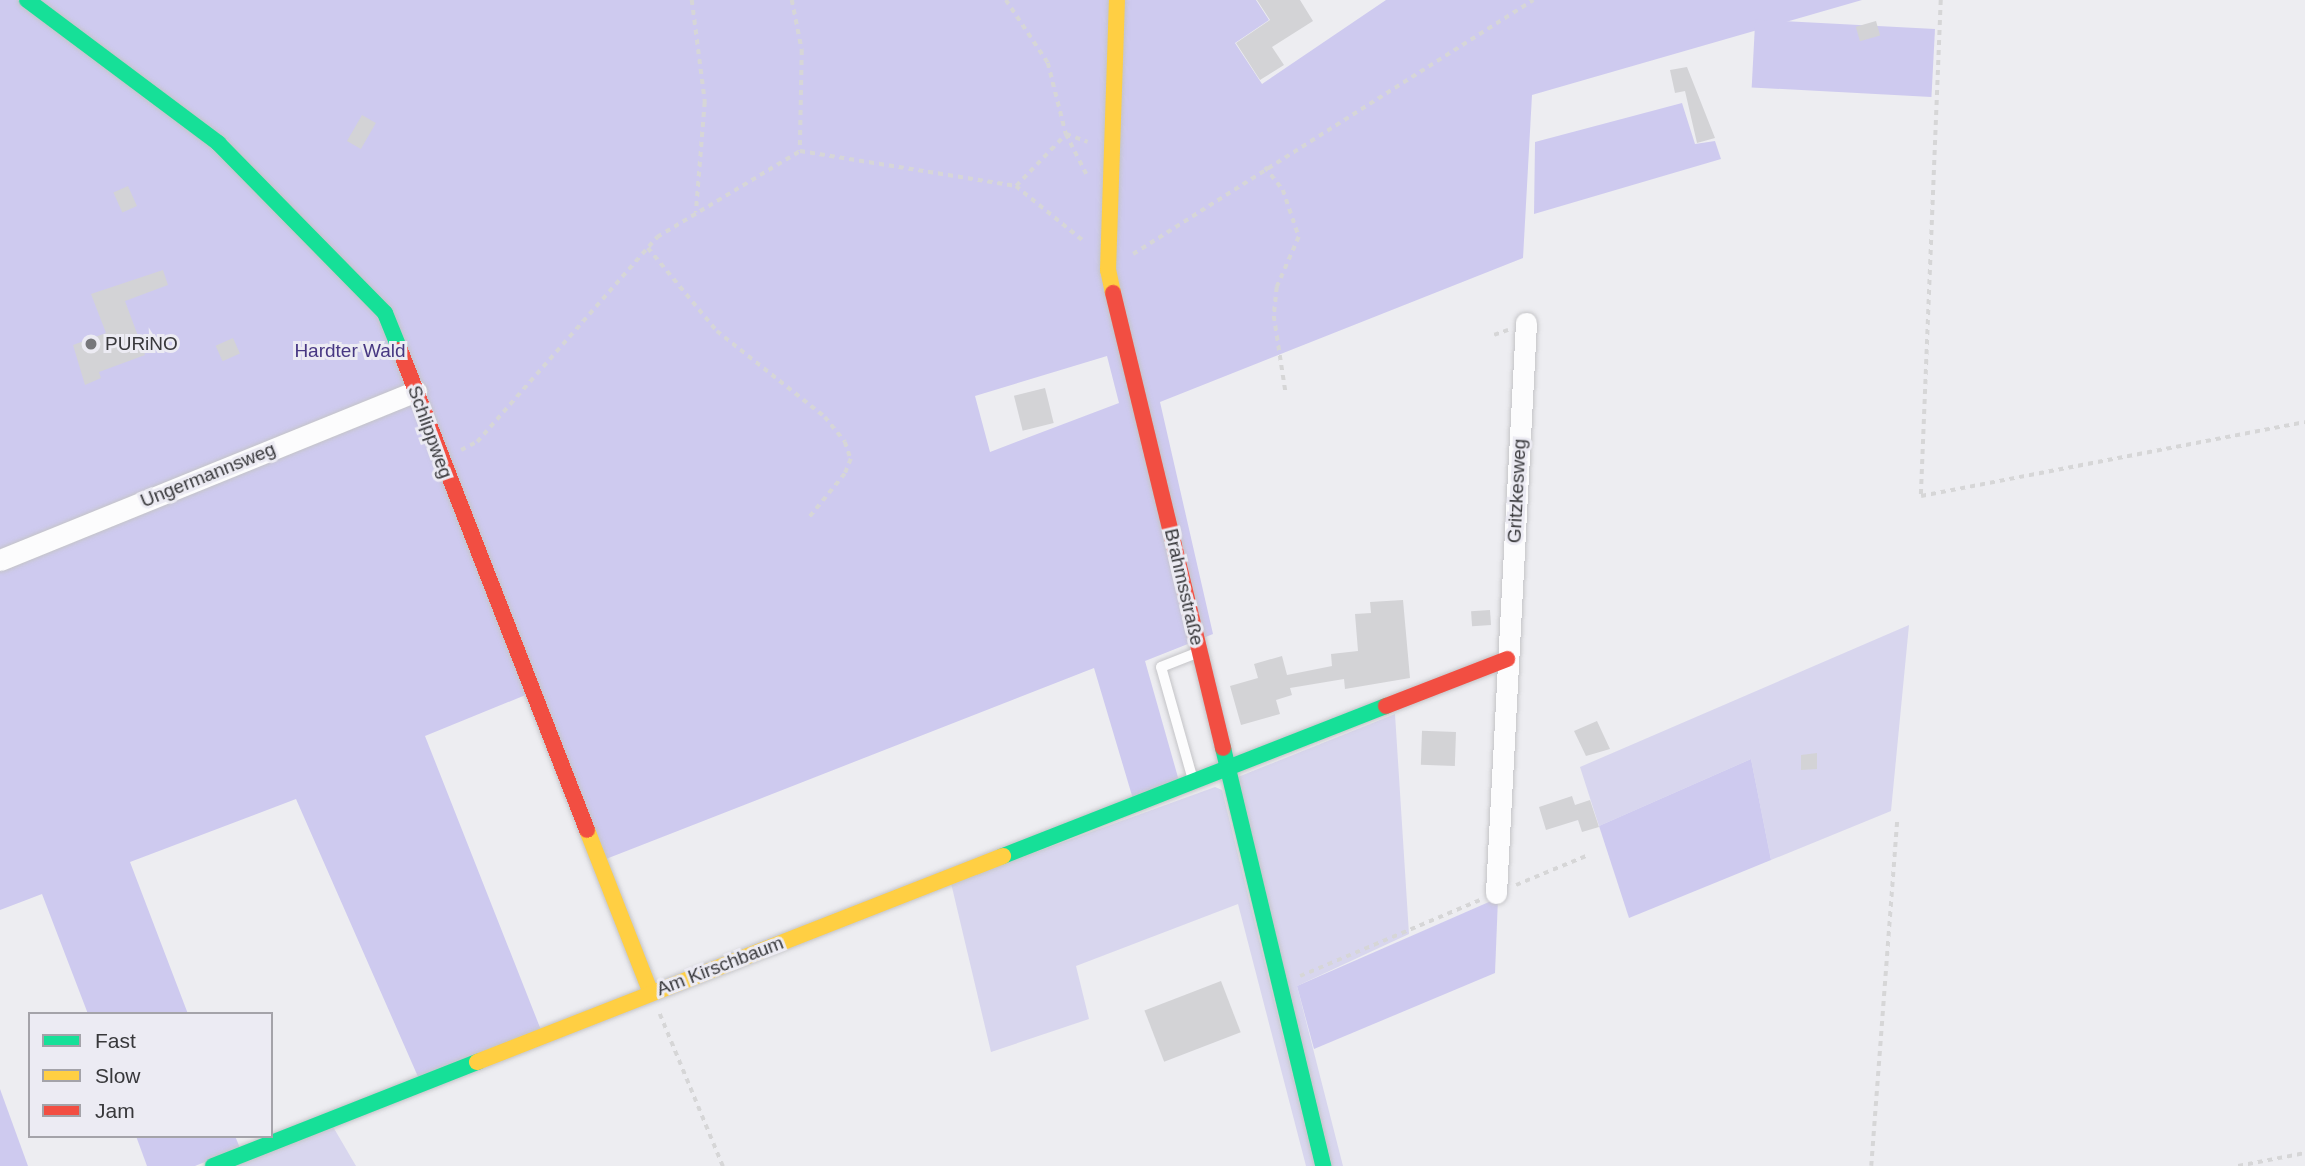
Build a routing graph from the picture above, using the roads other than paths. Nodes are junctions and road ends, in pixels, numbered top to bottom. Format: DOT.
graph roads {
  1 [pos="27,0"];
  2 [pos="1116,0"];
  3 [pos="1526,323"];
  4 [pos="416,391"];
  5 [pos="0,560"];
  6 [pos="1199,652"];
  7 [pos="1507,659"];
  8 [pos="1227,769"];
  9 [pos="1194,782"];
  10 [pos="1496,893"];
  11 [pos="651,993"];
  12 [pos="213,1166"];
  13 [pos="1323,1166"];
  1 -- 4 [label="street, Schlippweg"];
  2 -- 6 [label="street, Brahmsstraße"];
  3 -- 7 [label="street, Gritzkesweg"];
  4 -- 5 [label="street, Ungermannsweg"];
  4 -- 11 [label="street, Schlippweg"];
  6 -- 8 [label="street, Brahmsstraße"];
  6 -- 9 [label="lane"];
  7 -- 8 [label="street"];
  7 -- 10 [label="street, Gritzkesweg"];
  8 -- 9 [label="street, Am Kirschbaum"];
  8 -- 13 [label="street, Brahmsstraße"];
  9 -- 11 [label="street, Am Kirschbaum"];
  11 -- 12 [label="street, Am Kirschbaum"];
}
